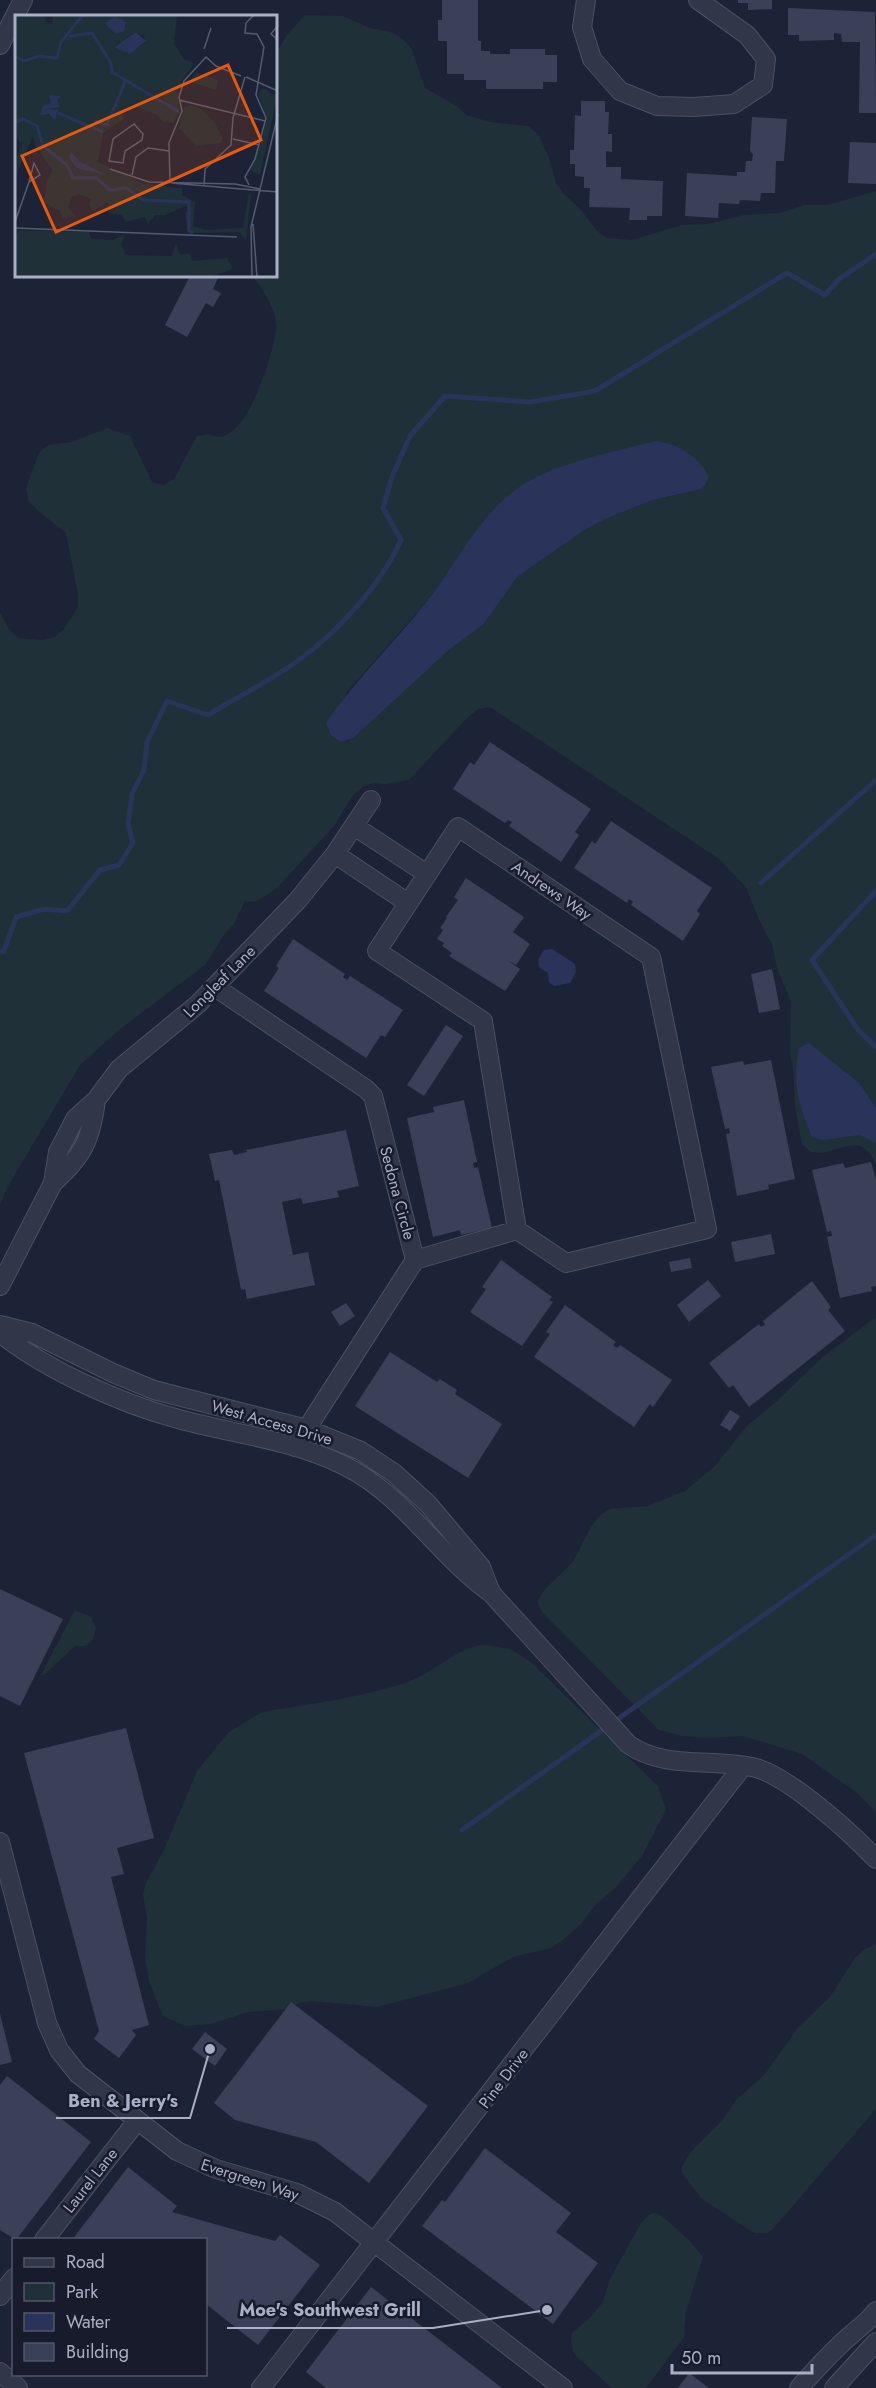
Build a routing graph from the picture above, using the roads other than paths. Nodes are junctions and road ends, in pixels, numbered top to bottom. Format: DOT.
graph roads {
  1 [pos="23,0"];
  2 [pos="586,0"];
  3 [pos="698,0"];
  4 [pos="15,15"];
  5 [pos="15,16"];
  6 [pos="0,45"];
  7 [pos="371,800"];
  8 [pos="354,826"];
  9 [pos="335,854"];
  10 [pos="428,874"];
  11 [pos="408,903"];
  12 [pos="215,987"];
  13 [pos="518,1230"];
  14 [pos="415,1260"];
  15 [pos="0,1286"];
  16 [pos="0,1325"];
  17 [pos="0,1333"];
  18 [pos="307,1429"];
  19 [pos="295,1447"];
  20 [pos="491,1593"];
  21 [pos="743,1766"];
  22 [pos="0,1842"];
  23 [pos="876,1859"];
  24 [pos="137,2121"];
  25 [pos="46,2238"];
  26 [pos="374,2241"];
  27 [pos="12,2281"];
  28 [pos="0,2296"];
  29 [pos="876,2311"];
  30 [pos="876,2342"];
  31 [pos="0,2372"];
  32 [pos="18,2388"];
  33 [pos="261,2388"];
  34 [pos="563,2388"];
  35 [pos="799,2388"];
  36 [pos="834,2388"];
  1 -- 4 [label="street"];
  2 -- 3 [label="street"];
  5 -- 6 [label="street"];
  7 -- 8 [label="street, Longleaf Lane"];
  8 -- 9 [label="street, Longleaf Lane"];
  8 -- 10 [label="street"];
  9 -- 11 [label="street"];
  9 -- 12 [label="street, Longleaf Lane"];
  10 -- 11 [label="street, Andrews Way"];
  10 -- 13 [label="street, Andrews Way"];
  11 -- 13 [label="street, Andrews Way"];
  12 -- 14 [label="street, Sedona Circle"];
  12 -- 15 [label="street, Longleaf Lane"];
  13 -- 14 [label="street"];
  14 -- 18 [label="street, Sedona Circle"];
  16 -- 18 [label="street, West Access Drive"];
  17 -- 19 [label="street, West Access Drive"];
  18 -- 19 [label="street, Sedona Circle"];
  18 -- 20 [label="street, West Access Drive"];
  19 -- 20 [label="street, West Access Drive"];
  20 -- 21 [label="street, West Access Drive"];
  21 -- 23 [label="street, West Access Drive"];
  21 -- 26 [label="street, Pine Drive"];
  22 -- 24 [label="street, Evergreen Way"];
  24 -- 25 [label="street, Laurel Lane"];
  24 -- 26 [label="street, Evergreen Way"];
  26 -- 33 [label="street, Pine Drive"];
  26 -- 34 [label="street, Evergreen Way"];
  27 -- 28 [label="street"];
  29 -- 35 [label="street"];
  30 -- 36 [label="street"];
  31 -- 32 [label="street"];
}
